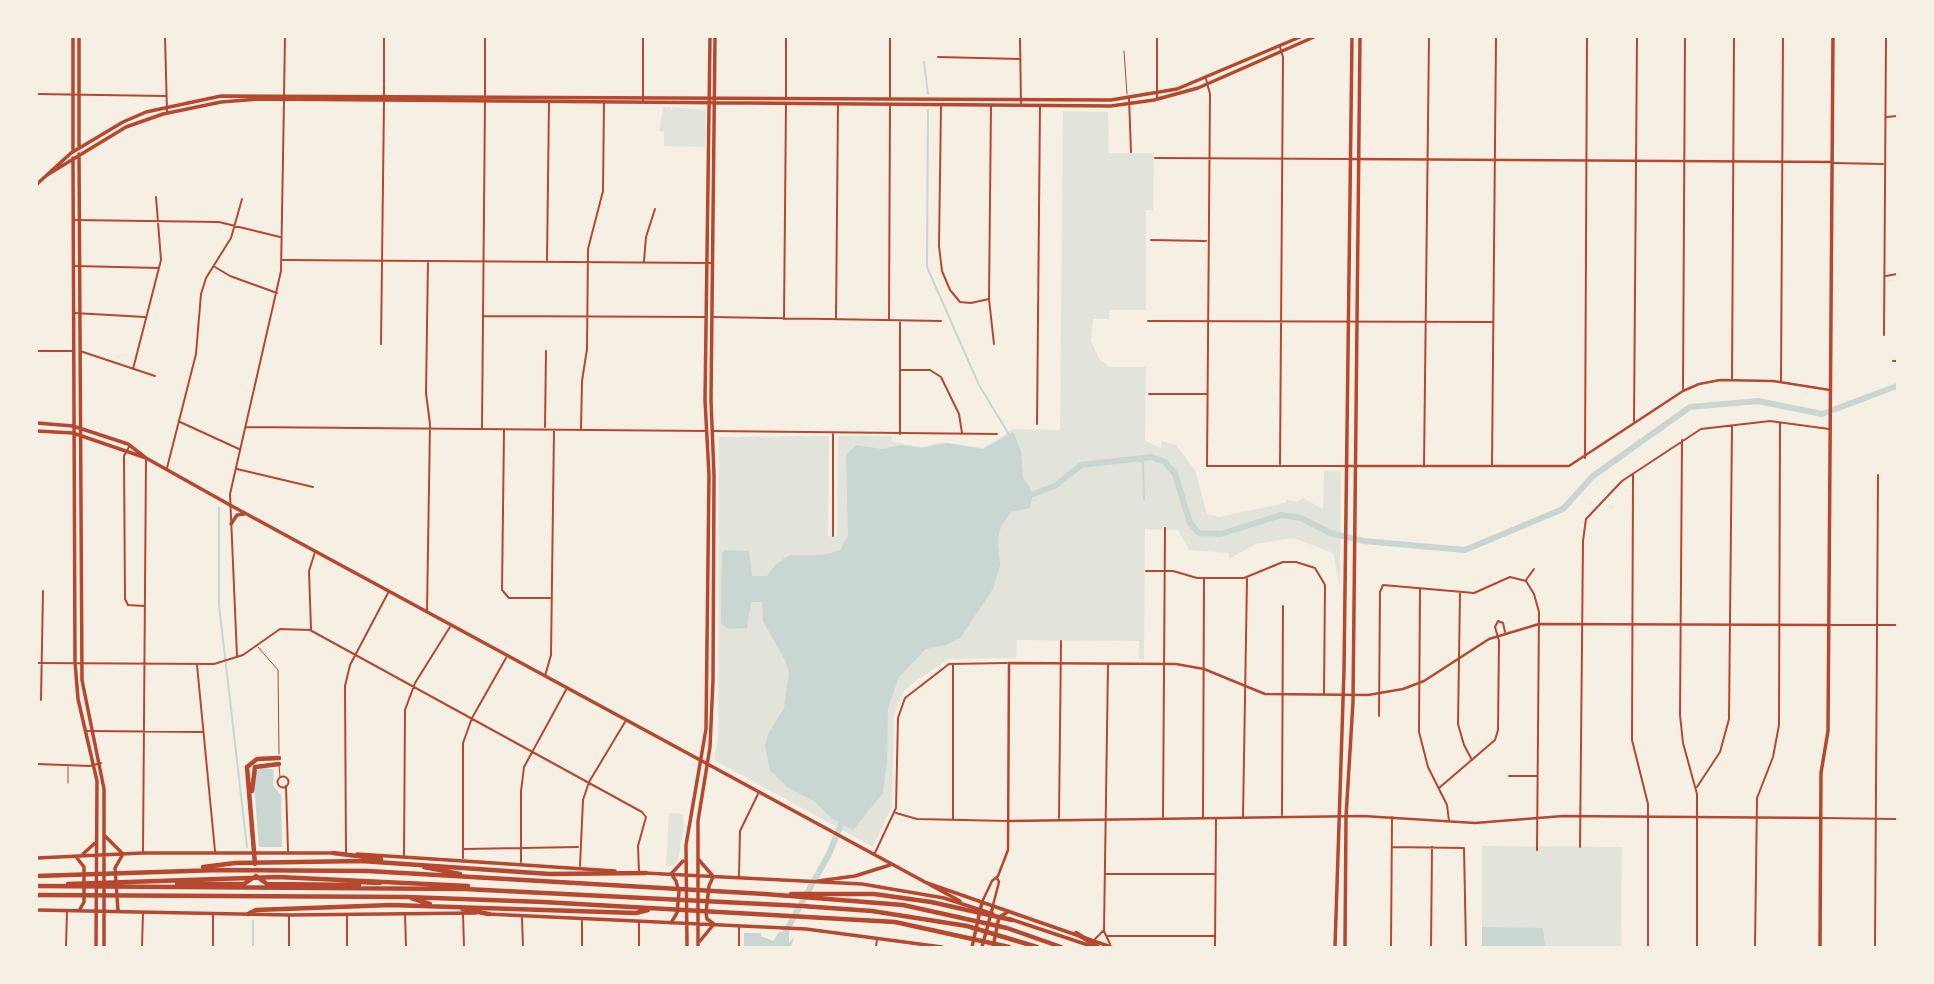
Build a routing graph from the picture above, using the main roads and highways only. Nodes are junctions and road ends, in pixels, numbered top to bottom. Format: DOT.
graph roads {
  1 [pos="73,37"];
  2 [pos="79,37"];
  3 [pos="710,37"];
  4 [pos="715,37"];
  5 [pos="1300,37"];
  6 [pos="1314,37"];
  7 [pos="1351,37"];
  8 [pos="1360,37"];
  9 [pos="1833,37"];
  10 [pos="1295,40"];
  11 [pos="73,51"];
  12 [pos="79,51"];
  13 [pos="1207,81"];
  14 [pos="335,95"];
  15 [pos="435,95"];
  16 [pos="284,97"];
  17 [pos="384,98"];
  18 [pos="708,98"];
  19 [pos="485,99"];
  20 [pos="1141,99"];
  21 [pos="335,100"];
  22 [pos="643,100"];
  23 [pos="435,101"];
  24 [pos="715,101"];
  25 [pos="1086,101"];
  26 [pos="890,103"];
  27 [pos="991,103"];
  28 [pos="709,104"];
  29 [pos="1086,107"];
  30 [pos="125,124"];
  31 [pos="79,151"];
  32 [pos="73,154"];
  33 [pos="37,184"];
  34 [pos="711,201"];
  35 [pos="76,220"];
  36 [pos="76,266"];
  37 [pos="706,369"];
  38 [pos="711,369"];
  39 [pos="37,423"];
  40 [pos="73,426"];
  41 [pos="79,428"];
  42 [pos="37,431"];
  43 [pos="708,431"];
  44 [pos="73,433"];
  45 [pos="79,435"];
  46 [pos="146,458"];
  47 [pos="79,471"];
  48 [pos="73,472"];
  49 [pos="711,491"];
  50 [pos="79,498"];
  51 [pos="74,499"];
  52 [pos="247,514"];
  53 [pos="231,524"];
  54 [pos="80,535"];
  55 [pos="74,536"];
  56 [pos="708,551"];
  57 [pos="714,551"];
  58 [pos="74,575"];
  59 [pos="80,575"];
  60 [pos="707,605"];
  61 [pos="713,605"];
  62 [pos="80,615"];
  63 [pos="74,616"];
  64 [pos="1353,624"];
  65 [pos="1344,625"];
  66 [pos="707,657"];
  67 [pos="713,657"];
  68 [pos="90,730"];
  69 [pos="279,761"];
  70 [pos="705,763"];
  71 [pos="1342,764"];
  72 [pos="1350,769"];
  73 [pos="691,820"];
  74 [pos="698,821"];
  75 [pos="105,836"];
  76 [pos="97,842"];
  77 [pos="333,853"];
  78 [pos="123,854"];
  79 [pos="97,855"];
  80 [pos="105,855"];
  81 [pos="698,856"];
  82 [pos="873,856"];
  83 [pos="77,857"];
  84 [pos="685,857"];
  85 [pos="37,858"];
  86 [pos="890,864"];
  87 [pos="192,870"];
  88 [pos="871,871"];
  89 [pos="256,872"];
  90 [pos="646,873"];
  91 [pos="671,874"];
  92 [pos="685,875"];
  93 [pos="37,876"];
  94 [pos="698,876"];
  95 [pos="713,877"];
  96 [pos="482,879"];
  97 [pos="841,880"];
  98 [pos="322,883"];
  99 [pos="925,883"];
  100 [pos="127,884"];
  101 [pos="454,885"];
  102 [pos="37,886"];
  103 [pos="465,889"];
  104 [pos="507,890"];
  105 [pos="765,894"];
  106 [pos="37,895"];
  107 [pos="407,897"];
  108 [pos="982,902"];
  109 [pos="993,906"];
  110 [pos="654,908"];
  111 [pos="37,910"];
  112 [pos="79,911"];
  113 [pos="96,911"];
  114 [pos="105,911"];
  115 [pos="118,911"];
  116 [pos="981,911"];
  117 [pos="1010,912"];
  118 [pos="248,914"];
  119 [pos="489,914"];
  120 [pos="1012,920"];
  121 [pos="671,923"];
  122 [pos="685,923"];
  123 [pos="699,923"];
  124 [pos="714,924"];
  125 [pos="1076,933"];
  126 [pos="1335,940"];
  127 [pos="1345,942"];
  128 [pos="698,946"];
  129 [pos="96,947"];
  130 [pos="104,947"];
  131 [pos="687,947"];
  132 [pos="942,947"];
  133 [pos="972,947"];
  134 [pos="982,947"];
  135 [pos="993,947"];
  136 [pos="1009,947"];
  137 [pos="1037,947"];
  138 [pos="1061,947"];
  139 [pos="1096,947"];
  140 [pos="1111,947"];
  141 [pos="1335,947"];
  142 [pos="1345,947"];
  143 [pos="1820,947"];
  1 -- 11 [label="main road"];
  2 -- 12 [label="main road"];
  3 -- 18 [label="main road"];
  4 -- 24 [label="main road"];
  5 -- 10 [label="main road"];
  6 -- 10 [label="main road"];
  7 -- 65 [label="main road"];
  8 -- 64 [label="main road"];
  9 -- 143 [label="main road"];
  10 -- 13 [label="main road"];
  11 -- 12 [label="main road"];
  11 -- 32 [label="main road"];
  12 -- 31 [label="main road"];
  13 -- 20 [label="main road"];
  13 -- 20 [label="main road"];
  14 -- 16 [label="main road"];
  14 -- 17 [label="main road"];
  14 -- 21 [label="main road"];
  15 -- 17 [label="main road"];
  15 -- 19 [label="main road"];
  15 -- 23 [label="main road"];
  16 -- 21 [label="main road"];
  16 -- 30 [label="main road"];
  16 -- 30 [label="main road"];
  17 -- 21 [label="main road"];
  17 -- 23 [label="main road"];
  18 -- 22 [label="main road"];
  18 -- 24 [label="main road"];
  18 -- 28 [label="main road"];
  19 -- 22 [label="main road"];
  19 -- 23 [label="main road"];
  20 -- 25 [label="main road"];
  20 -- 29 [label="main road"];
  22 -- 28 [label="main road"];
  24 -- 26 [label="main road"];
  24 -- 28 [label="main road"];
  24 -- 34 [label="main road"];
  25 -- 27 [label="main road"];
  25 -- 29 [label="main road"];
  26 -- 27 [label="main road"];
  26 -- 27 [label="main road"];
  27 -- 29 [label="main road"];
  28 -- 34 [label="main road"];
  30 -- 31 [label="main road"];
  31 -- 32 [label="main road"];
  31 -- 35 [label="main road"];
  32 -- 33 [label="main road"];
  32 -- 35 [label="main road"];
  34 -- 37 [label="main road"];
  34 -- 38 [label="main road"];
  35 -- 36 [label="main road"];
  36 -- 40 [label="main road"];
  36 -- 41 [label="main road"];
  37 -- 38 [label="main road"];
  37 -- 43 [label="main road"];
  38 -- 43 [label="main road"];
  39 -- 40 [label="main road"];
  40 -- 41 [label="main road"];
  40 -- 44 [label="main road"];
  41 -- 45 [label="main road"];
  41 -- 46 [label="main road"];
  42 -- 44 [label="main road"];
  43 -- 49 [label="main road"];
  44 -- 45 [label="main road"];
  44 -- 48 [label="main road"];
  45 -- 46 [label="main road"];
  45 -- 47 [label="main road"];
  46 -- 52 [label="main road"];
  47 -- 48 [label="main road"];
  47 -- 50 [label="main road"];
  48 -- 51 [label="main road"];
  49 -- 56 [label="main road"];
  49 -- 57 [label="main road"];
  50 -- 51 [label="main road"];
  50 -- 54 [label="main road"];
  51 -- 55 [label="main road"];
  52 -- 53 [label="main road"];
  52 -- 70 [label="main road"];
  54 -- 55 [label="main road"];
  54 -- 59 [label="main road"];
  55 -- 58 [label="main road"];
  56 -- 57 [label="main road"];
  56 -- 60 [label="main road"];
  57 -- 61 [label="main road"];
  58 -- 59 [label="main road"];
  58 -- 63 [label="main road"];
  59 -- 62 [label="main road"];
  60 -- 61 [label="main road"];
  60 -- 66 [label="main road"];
  61 -- 67 [label="main road"];
  62 -- 63 [label="main road"];
  62 -- 68 [label="main road"];
  63 -- 68 [label="main road"];
  64 -- 65 [label="main road"];
  64 -- 72 [label="main road"];
  65 -- 71 [label="main road"];
  66 -- 67 [label="main road"];
  66 -- 70 [label="main road"];
  67 -- 70 [label="main road"];
  68 -- 75 [label="main road"];
  68 -- 76 [label="main road"];
  69 -- 89 [label="highway"];
  70 -- 73 [label="main road"];
  70 -- 74 [label="main road"];
  70 -- 82 [label="main road"];
  71 -- 72 [label="main road"];
  71 -- 126 [label="main road"];
  72 -- 127 [label="main road"];
  73 -- 74 [label="main road"];
  73 -- 84 [label="main road"];
  74 -- 81 [label="main road"];
  75 -- 78 [label="main road"];
  75 -- 80 [label="main road"];
  76 -- 79 [label="main road"];
  76 -- 83 [label="main road"];
  77 -- 78 [label="main road"];
  77 -- 90 [label="main road"];
  77 -- 96 [label="highway"];
  78 -- 80 [label="main road"];
  78 -- 115 [label="main road"];
  79 -- 80 [label="main road"];
  79 -- 83 [label="main road"];
  79 -- 113 [label="main road"];
  80 -- 114 [label="main road"];
  81 -- 94 [label="main road"];
  81 -- 95 [label="main road"];
  82 -- 86 [label="main road"];
  82 -- 88 [label="main road"];
  83 -- 85 [label="main road"];
  83 -- 112 [label="main road"];
  84 -- 91 [label="main road"];
  84 -- 92 [label="main road"];
  86 -- 88 [label="main road"];
  86 -- 99 [label="main road"];
  87 -- 90 [label="highway"];
  87 -- 93 [label="highway"];
  87 -- 96 [label="highway"];
  88 -- 97 [label="main road"];
  89 -- 98 [label="highway"];
  89 -- 100 [label="highway"];
  90 -- 91 [label="main road"];
  91 -- 92 [label="main road"];
  91 -- 121 [label="main road"];
  92 -- 94 [label="main road"];
  92 -- 122 [label="main road"];
  94 -- 95 [label="main road"];
  94 -- 123 [label="main road"];
  95 -- 97 [label="main road"];
  95 -- 124 [label="main road"];
  96 -- 105 [label="highway"];
  97 -- 120 [label="main road"];
  98 -- 101 [label="highway"];
  98 -- 103 [label="highway"];
  99 -- 108 [label="main road"];
  99 -- 116 [label="main road"];
  100 -- 101 [label="highway"];
  100 -- 102 [label="highway"];
  100 -- 103 [label="highway"];
  101 -- 104 [label="highway"];
  103 -- 104 [label="highway"];
  104 -- 137 [label="highway"];
  105 -- 120 [label="highway"];
  105 -- 138 [label="highway"];
  106 -- 107 [label="highway"];
  107 -- 110 [label="highway"];
  107 -- 119 [label="highway"];
  108 -- 109 [label="main road"];
  108 -- 116 [label="main road"];
  109 -- 117 [label="main road"];
  109 -- 134 [label="main road"];
  110 -- 118 [label="highway"];
  110 -- 136 [label="highway"];
  111 -- 112 [label="main road"];
  112 -- 113 [label="main road"];
  113 -- 114 [label="main road"];
  113 -- 129 [label="main road"];
  114 -- 115 [label="main road"];
  114 -- 130 [label="main road"];
  115 -- 118 [label="main road"];
  116 -- 133 [label="main road"];
  117 -- 125 [label="main road"];
  117 -- 135 [label="main road"];
  118 -- 119 [label="main road"];
  119 -- 121 [label="main road"];
  120 -- 139 [label="main road"];
  121 -- 122 [label="main road"];
  122 -- 123 [label="main road"];
  122 -- 131 [label="main road"];
  123 -- 124 [label="main road"];
  123 -- 128 [label="main road"];
  124 -- 128 [label="main road"];
  124 -- 132 [label="main road"];
  125 -- 139 [label="highway"];
  125 -- 140 [label="main road"];
  126 -- 127 [label="main road"];
  126 -- 141 [label="main road"];
  127 -- 142 [label="main road"];
}
